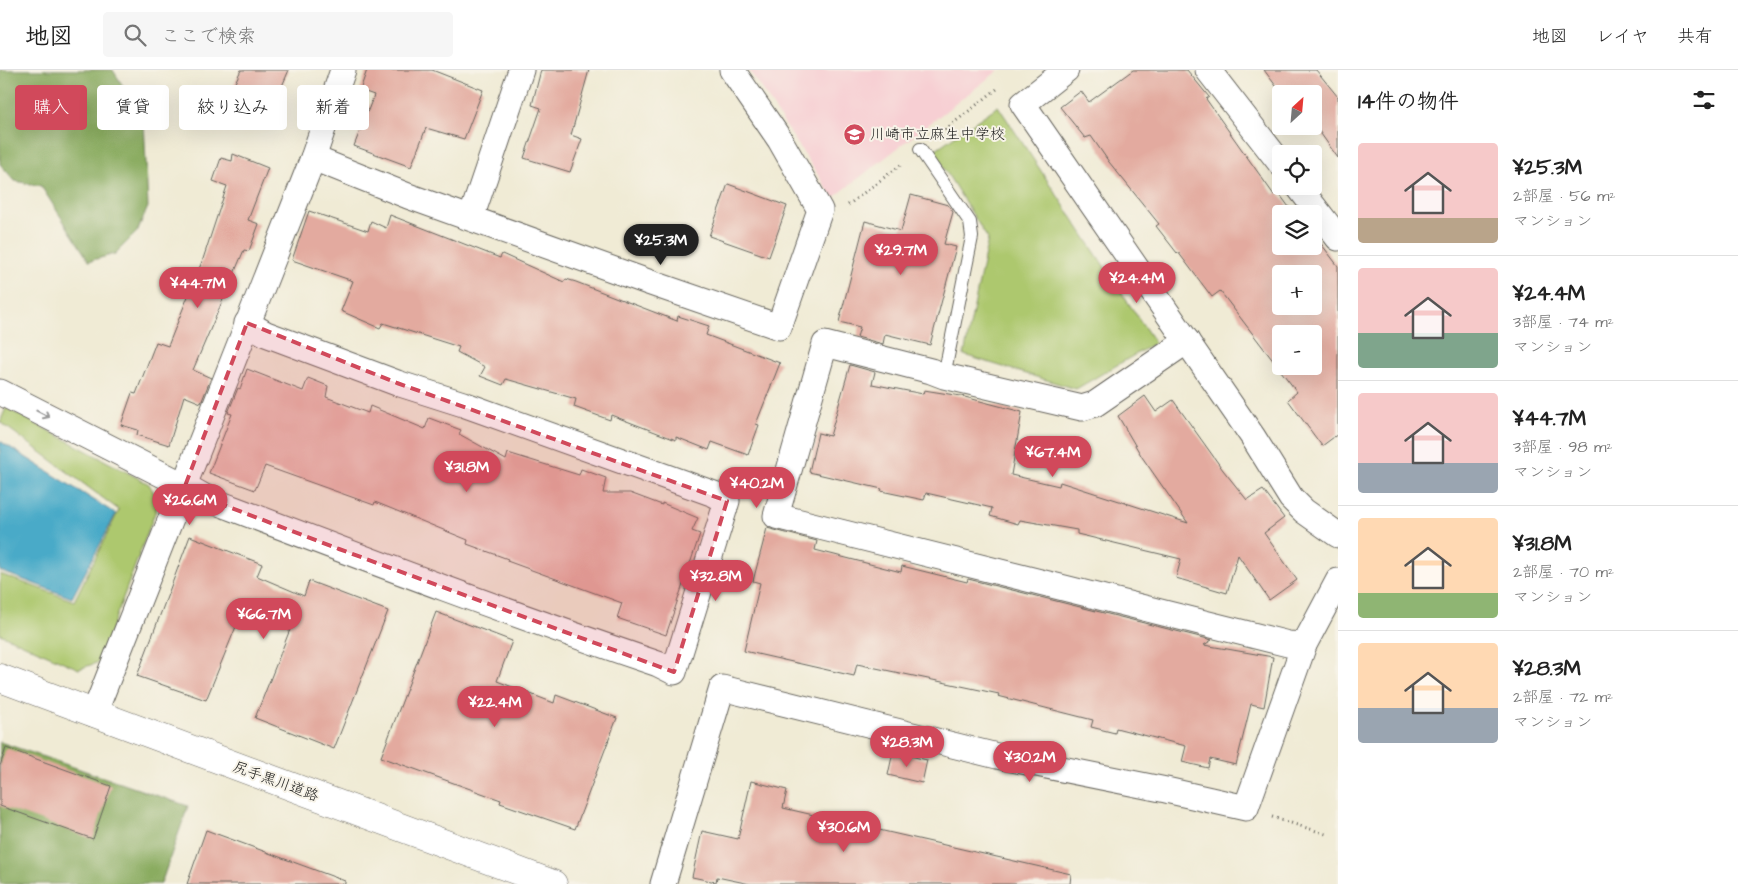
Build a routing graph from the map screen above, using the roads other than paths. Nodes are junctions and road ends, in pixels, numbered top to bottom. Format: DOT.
graph roads {
  1 [pos="344,70"];
  2 [pos="521,70"];
  3 [pos="732,70"];
  4 [pos="1066,70"];
  5 [pos="1208,70"];
  6 [pos="920,149"];
  7 [pos="1272,152"];
  8 [pos="313,158"];
  9 [pos="1305,195"];
  10 [pos="471,218"];
  11 [pos="1338,238"];
  12 [pos="246,324"];
  13 [pos="1187,341"];
  14 [pos="944,376"];
  15 [pos="0,392"];
  16 [pos="185,486"];
  17 [pos="1338,535"];
  18 [pos="1338,581"];
  19 [pos="1304,645"];
  20 [pos="0,678"];
  21 [pos="94,714"];
  22 [pos="553,884"];
  23 [pos="663,884"];
  1 -- 8 [label="street"];
  2 -- 10 [label="street"];
  3 -- 10 [label="street"];
  4 -- 13 [label="street"];
  5 -- 7 [label="street"];
  6 -- 14 [label="lane"];
  8 -- 10 [label="street"];
  8 -- 12 [label="street"];
  9 -- 11 [label="street"];
  12 -- 16 [label="street"];
  12 -- 16 [label="street"];
  13 -- 14 [label="street"];
  13 -- 17 [label="street"];
  14 -- 19 [label="street"];
  15 -- 16 [label="street, one-way"];
  16 -- 21 [label="street"];
  18 -- 19 [label="street"];
  19 -- 23 [label="street"];
  20 -- 21 [label="main road, 尻手黒川道路"];
  21 -- 22 [label="main road, 尻手黒川道路"];
}
